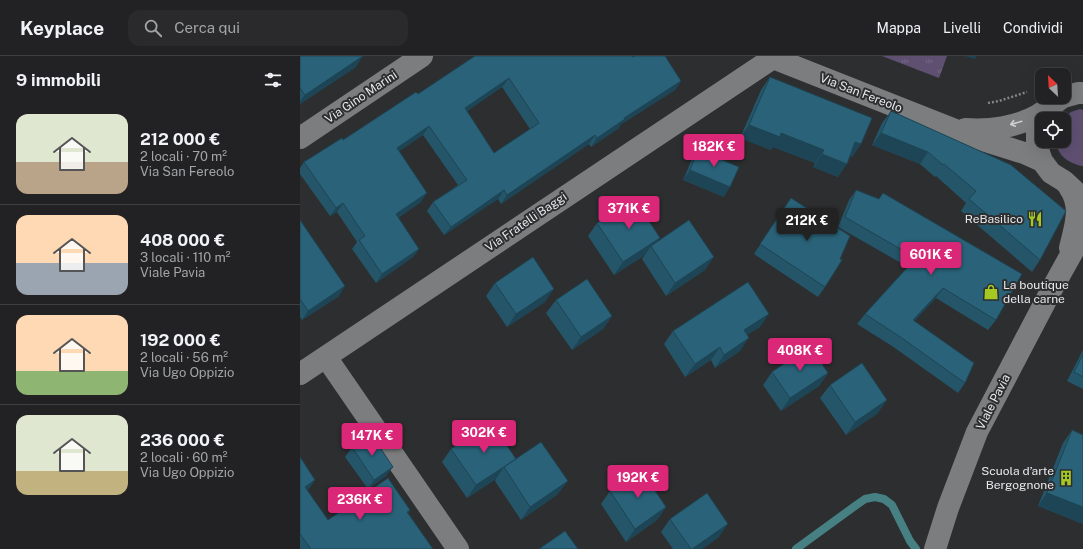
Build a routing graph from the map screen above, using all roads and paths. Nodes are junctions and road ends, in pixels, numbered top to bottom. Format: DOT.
graph roads {
  1 [pos="422,56"];
  2 [pos="770,57"];
  3 [pos="1030,90"];
  4 [pos="986,103"];
  5 [pos="1057,104"];
  6 [pos="1059,104"];
  7 [pos="954,129"];
  8 [pos="300,138"];
  9 [pos="1042,161"];
  10 [pos="1075,188"];
  11 [pos="1083,234"];
  12 [pos="1066,263"];
  13 [pos="326,356"];
  14 [pos="300,374"];
  15 [pos="458,549"];
  16 [pos="935,549"];
  1 -- 8 [label="street, Via Gino Marini"];
  2 -- 7 [label="street, Via San Fereolo"];
  2 -- 13 [label="street, Via Fratelli Baggi"];
  3 -- 4 [label="path"];
  5 -- 7 [label="street, Via San Fereolo, one-way"];
  6 -- 9 [label="street, Via San Fereolo"];
  7 -- 9 [label="street, Via San Fereolo"];
  9 -- 10 [label="street, Via San Fereolo"];
  10 -- 12 [label="street, Viale Pavia"];
  11 -- 12 [label="street, Viale Pavia"];
  12 -- 16 [label="street, Viale Pavia"];
  13 -- 14 [label="street, Via Fratelli Baggi"];
  13 -- 15 [label="street"];
}
